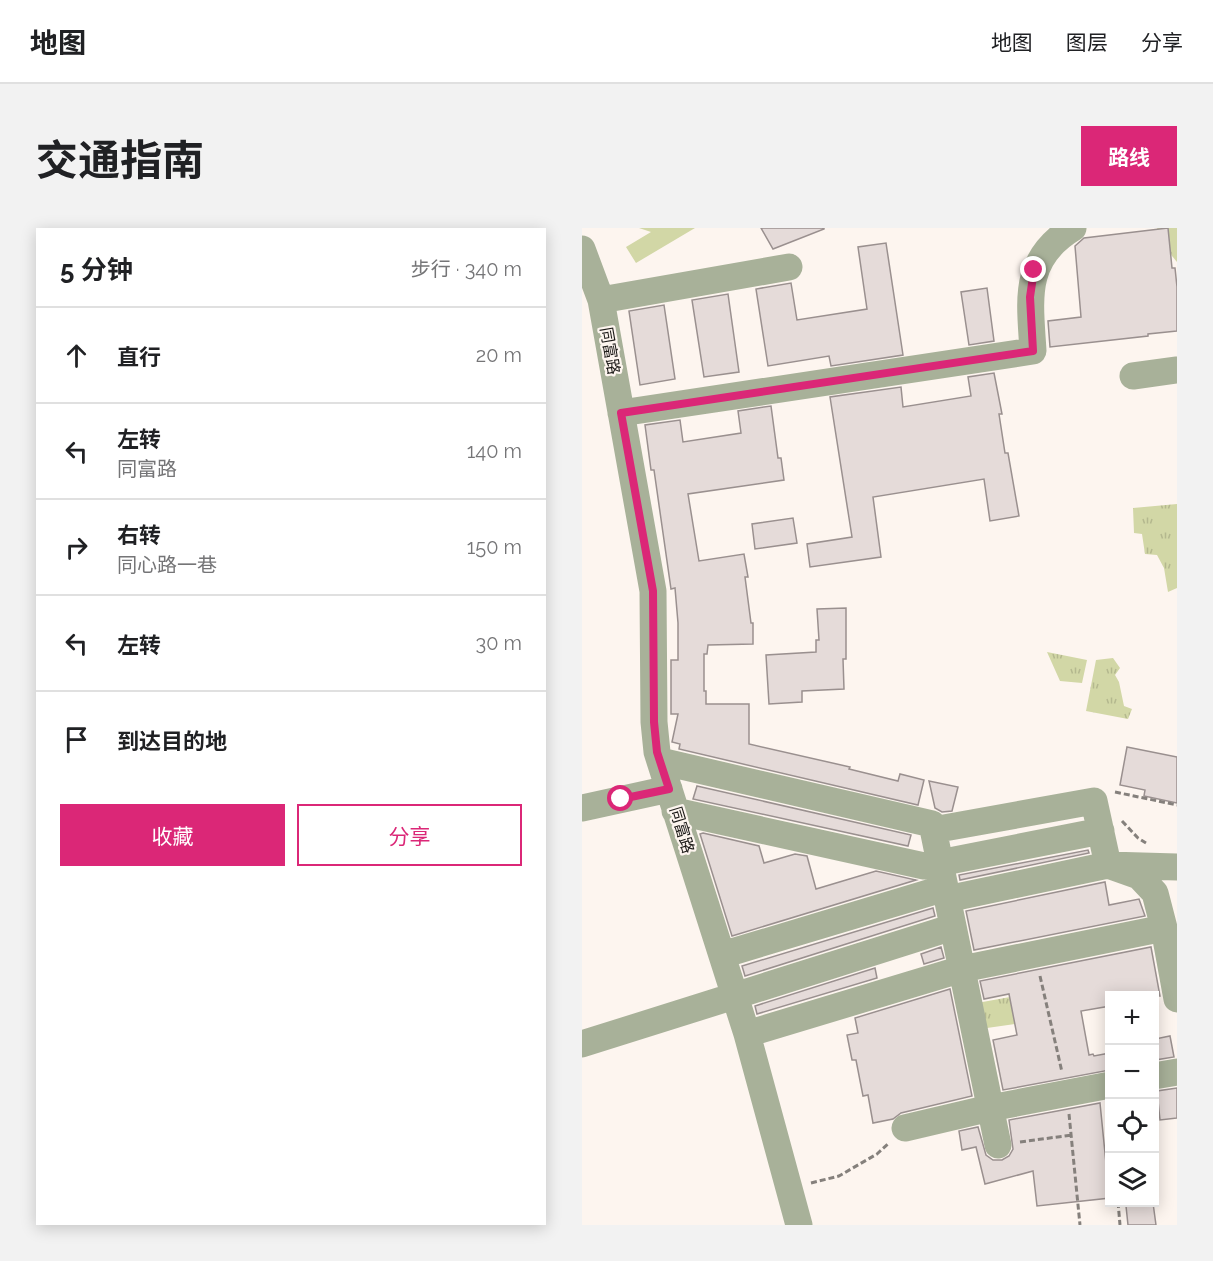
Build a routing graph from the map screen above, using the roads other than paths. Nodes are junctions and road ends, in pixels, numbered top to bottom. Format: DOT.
graph roads {
  1 [pos="1073,228"];
  2 [pos="582,249"];
  3 [pos="789,267"];
  4 [pos="595,307"];
  5 [pos="1177,370"];
  6 [pos="1133,376"];
  7 [pos="621,413"];
  8 [pos="660,761"];
  9 [pos="672,800"];
  10 [pos="582,808"];
  11 [pos="1109,824"];
  12 [pos="933,830"];
  13 [pos="1108,865"];
  14 [pos="1177,867"];
  15 [pos="944,884"];
  16 [pos="953,927"];
  17 [pos="1164,927"];
  18 [pos="722,955"];
  19 [pos="962,969"];
  20 [pos="734,995"];
  21 [pos="1177,999"];
  22 [pos="747,1034"];
  23 [pos="582,1044"];
  24 [pos="1177,1072"];
  25 [pos="1159,1075"];
  26 [pos="1105,1086"];
  27 [pos="990,1108"];
  28 [pos="905,1128"];
  29 [pos="998,1145"];
  30 [pos="799,1225"];
  1 -- 7 [label="street"];
  2 -- 4 [label="street, 同富路"];
  3 -- 4 [label="street"];
  4 -- 7 [label="street, 同富路"];
  5 -- 6 [label="street"];
  7 -- 8 [label="street, 同富路"];
  8 -- 9 [label="street, 同富路"];
  8 -- 12 [label="street"];
  9 -- 10 [label="street"];
  9 -- 15 [label="street"];
  9 -- 18 [label="street, 同富路"];
  11 -- 12 [label="street"];
  11 -- 13 [label="street"];
  11 -- 15 [label="street"];
  12 -- 15 [label="street"];
  13 -- 14 [label="street"];
  13 -- 15 [label="street"];
  13 -- 17 [label="street"];
  15 -- 16 [label="street"];
  15 -- 18 [label="street"];
  16 -- 19 [label="street"];
  16 -- 20 [label="street"];
  17 -- 19 [label="street"];
  17 -- 21 [label="street"];
  18 -- 20 [label="street, 同富路"];
  19 -- 22 [label="street"];
  19 -- 27 [label="street"];
  20 -- 22 [label="street, 同富路"];
  20 -- 23 [label="street"];
  22 -- 30 [label="street, 同富路"];
  24 -- 25 [label="street"];
  26 -- 27 [label="street"];
  27 -- 28 [label="street"];
  27 -- 29 [label="street"];
}
